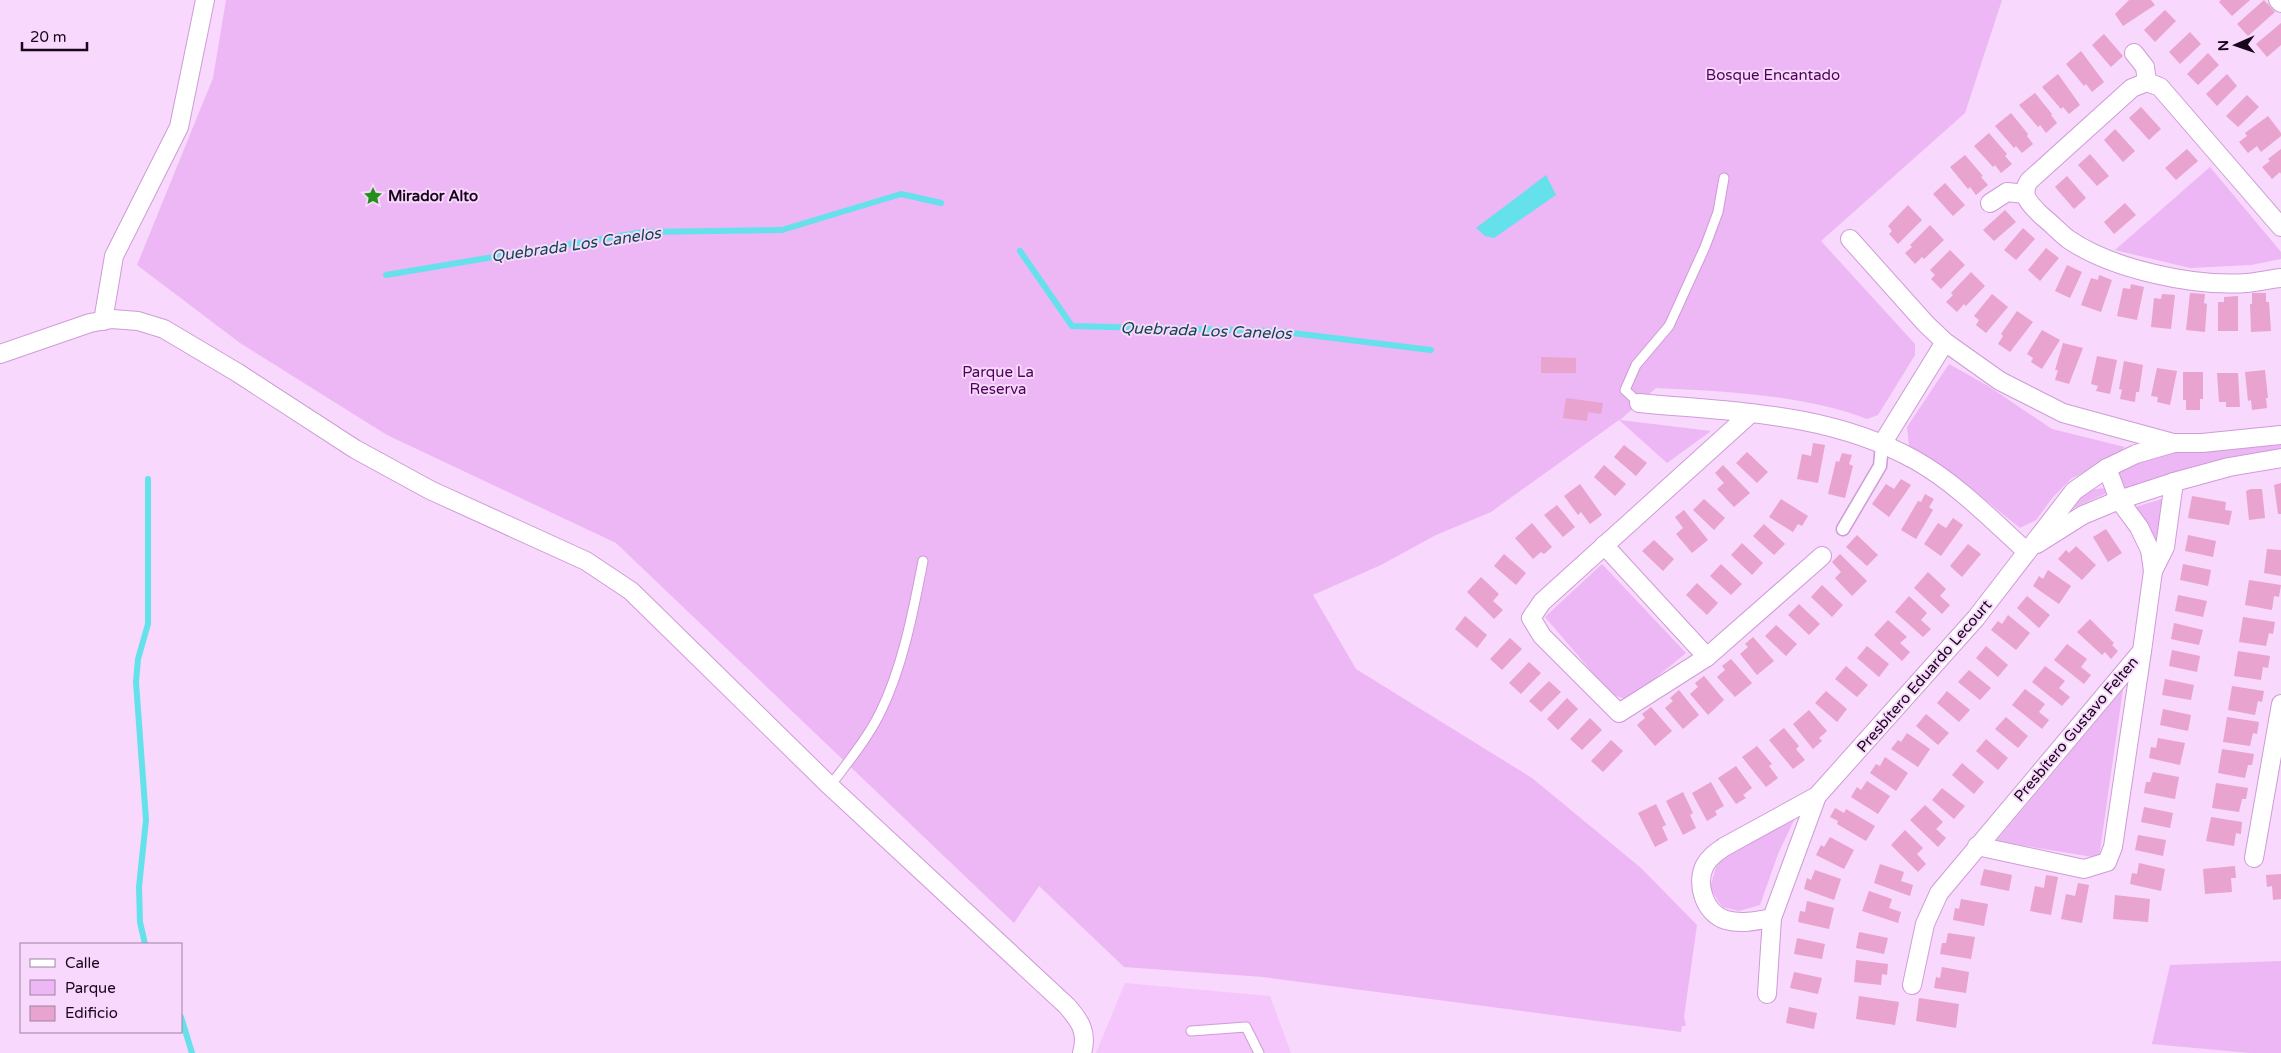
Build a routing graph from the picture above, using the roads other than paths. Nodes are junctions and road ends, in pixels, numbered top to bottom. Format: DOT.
graph roads {
  1 [pos="205,0"];
  2 [pos="2278,0"];
  3 [pos="2281,3"];
  4 [pos="2134,53"];
  5 [pos="2147,82"];
  6 [pos="1724,178"];
  7 [pos="2025,194"];
  8 [pos="1990,203"];
  9 [pos="2281,227"];
  10 [pos="1850,238"];
  11 [pos="2281,278"];
  12 [pos="103,321"];
  13 [pos="1946,342"];
  14 [pos="0,354"];
  15 [pos="1639,403"];
  16 [pos="1751,413"];
  17 [pos="2281,435"];
  18 [pos="2174,443"];
  19 [pos="1882,444"];
  20 [pos="2281,458"];
  21 [pos="2108,468"];
  22 [pos="2174,482"];
  23 [pos="2120,500"];
  24 [pos="1843,529"];
  25 [pos="1604,545"];
  26 [pos="2026,551"];
  27 [pos="1822,556"];
  28 [pos="923,561"];
  29 [pos="2153,571"];
  30 [pos="2142,651"];
  31 [pos="1706,657"];
  32 [pos="2281,704"];
  33 [pos="830,786"];
  34 [pos="1817,796"];
  35 [pos="1977,846"];
  36 [pos="2254,858"];
  37 [pos="1772,918"];
  38 [pos="1912,985"];
  39 [pos="1767,994"];
  40 [pos="1191,1031"];
  41 [pos="1082,1053"];
  42 [pos="1258,1053"];
  1 -- 12 [label="street"];
  2 -- 3 [label="street"];
  4 -- 5 [label="street"];
  5 -- 7 [label="street"];
  5 -- 9 [label="street"];
  6 -- 15 [label="lane"];
  7 -- 8 [label="street"];
  7 -- 11 [label="street"];
  10 -- 13 [label="street"];
  12 -- 14 [label="street"];
  12 -- 33 [label="street"];
  13 -- 18 [label="street"];
  13 -- 19 [label="street"];
  15 -- 16 [label="street"];
  16 -- 19 [label="street"];
  16 -- 25 [label="street"];
  17 -- 18 [label="street, Presbítero Eduardo Lecourt"];
  18 -- 21 [label="street, Presbítero Eduardo Lecourt"];
  19 -- 24 [label="street"];
  19 -- 26 [label="street"];
  20 -- 22 [label="street, Presbítero Eduardo Lecourt"];
  21 -- 23 [label="street, Presbítero Gustavo Felten"];
  21 -- 26 [label="street, Presbítero Eduardo Lecourt"];
  22 -- 23 [label="street, Presbítero Eduardo Lecourt"];
  22 -- 29 [label="street, Presbítero Gustavo Felten"];
  23 -- 26 [label="street, Presbítero Eduardo Lecourt"];
  23 -- 29 [label="street, Presbítero Gustavo Felten"];
  25 -- 31 [label="street"];
  25 -- 31 [label="street"];
  26 -- 34 [label="street, Presbítero Eduardo Lecourt"];
  27 -- 31 [label="street"];
  28 -- 33 [label="lane"];
  29 -- 30 [label="street, Presbítero Gustavo Felten"];
  30 -- 35 [label="street, Presbítero Gustavo Felten"];
  30 -- 35 [label="street"];
  32 -- 36 [label="street"];
  33 -- 41 [label="street"];
  34 -- 37 [label="street, Presbítero Eduardo Lecourt"];
  34 -- 37 [label="street, Presbítero Eduardo Lecourt"];
  35 -- 38 [label="street, Presbítero Gustavo Felten"];
  37 -- 39 [label="street"];
  40 -- 42 [label="lane"];
}
